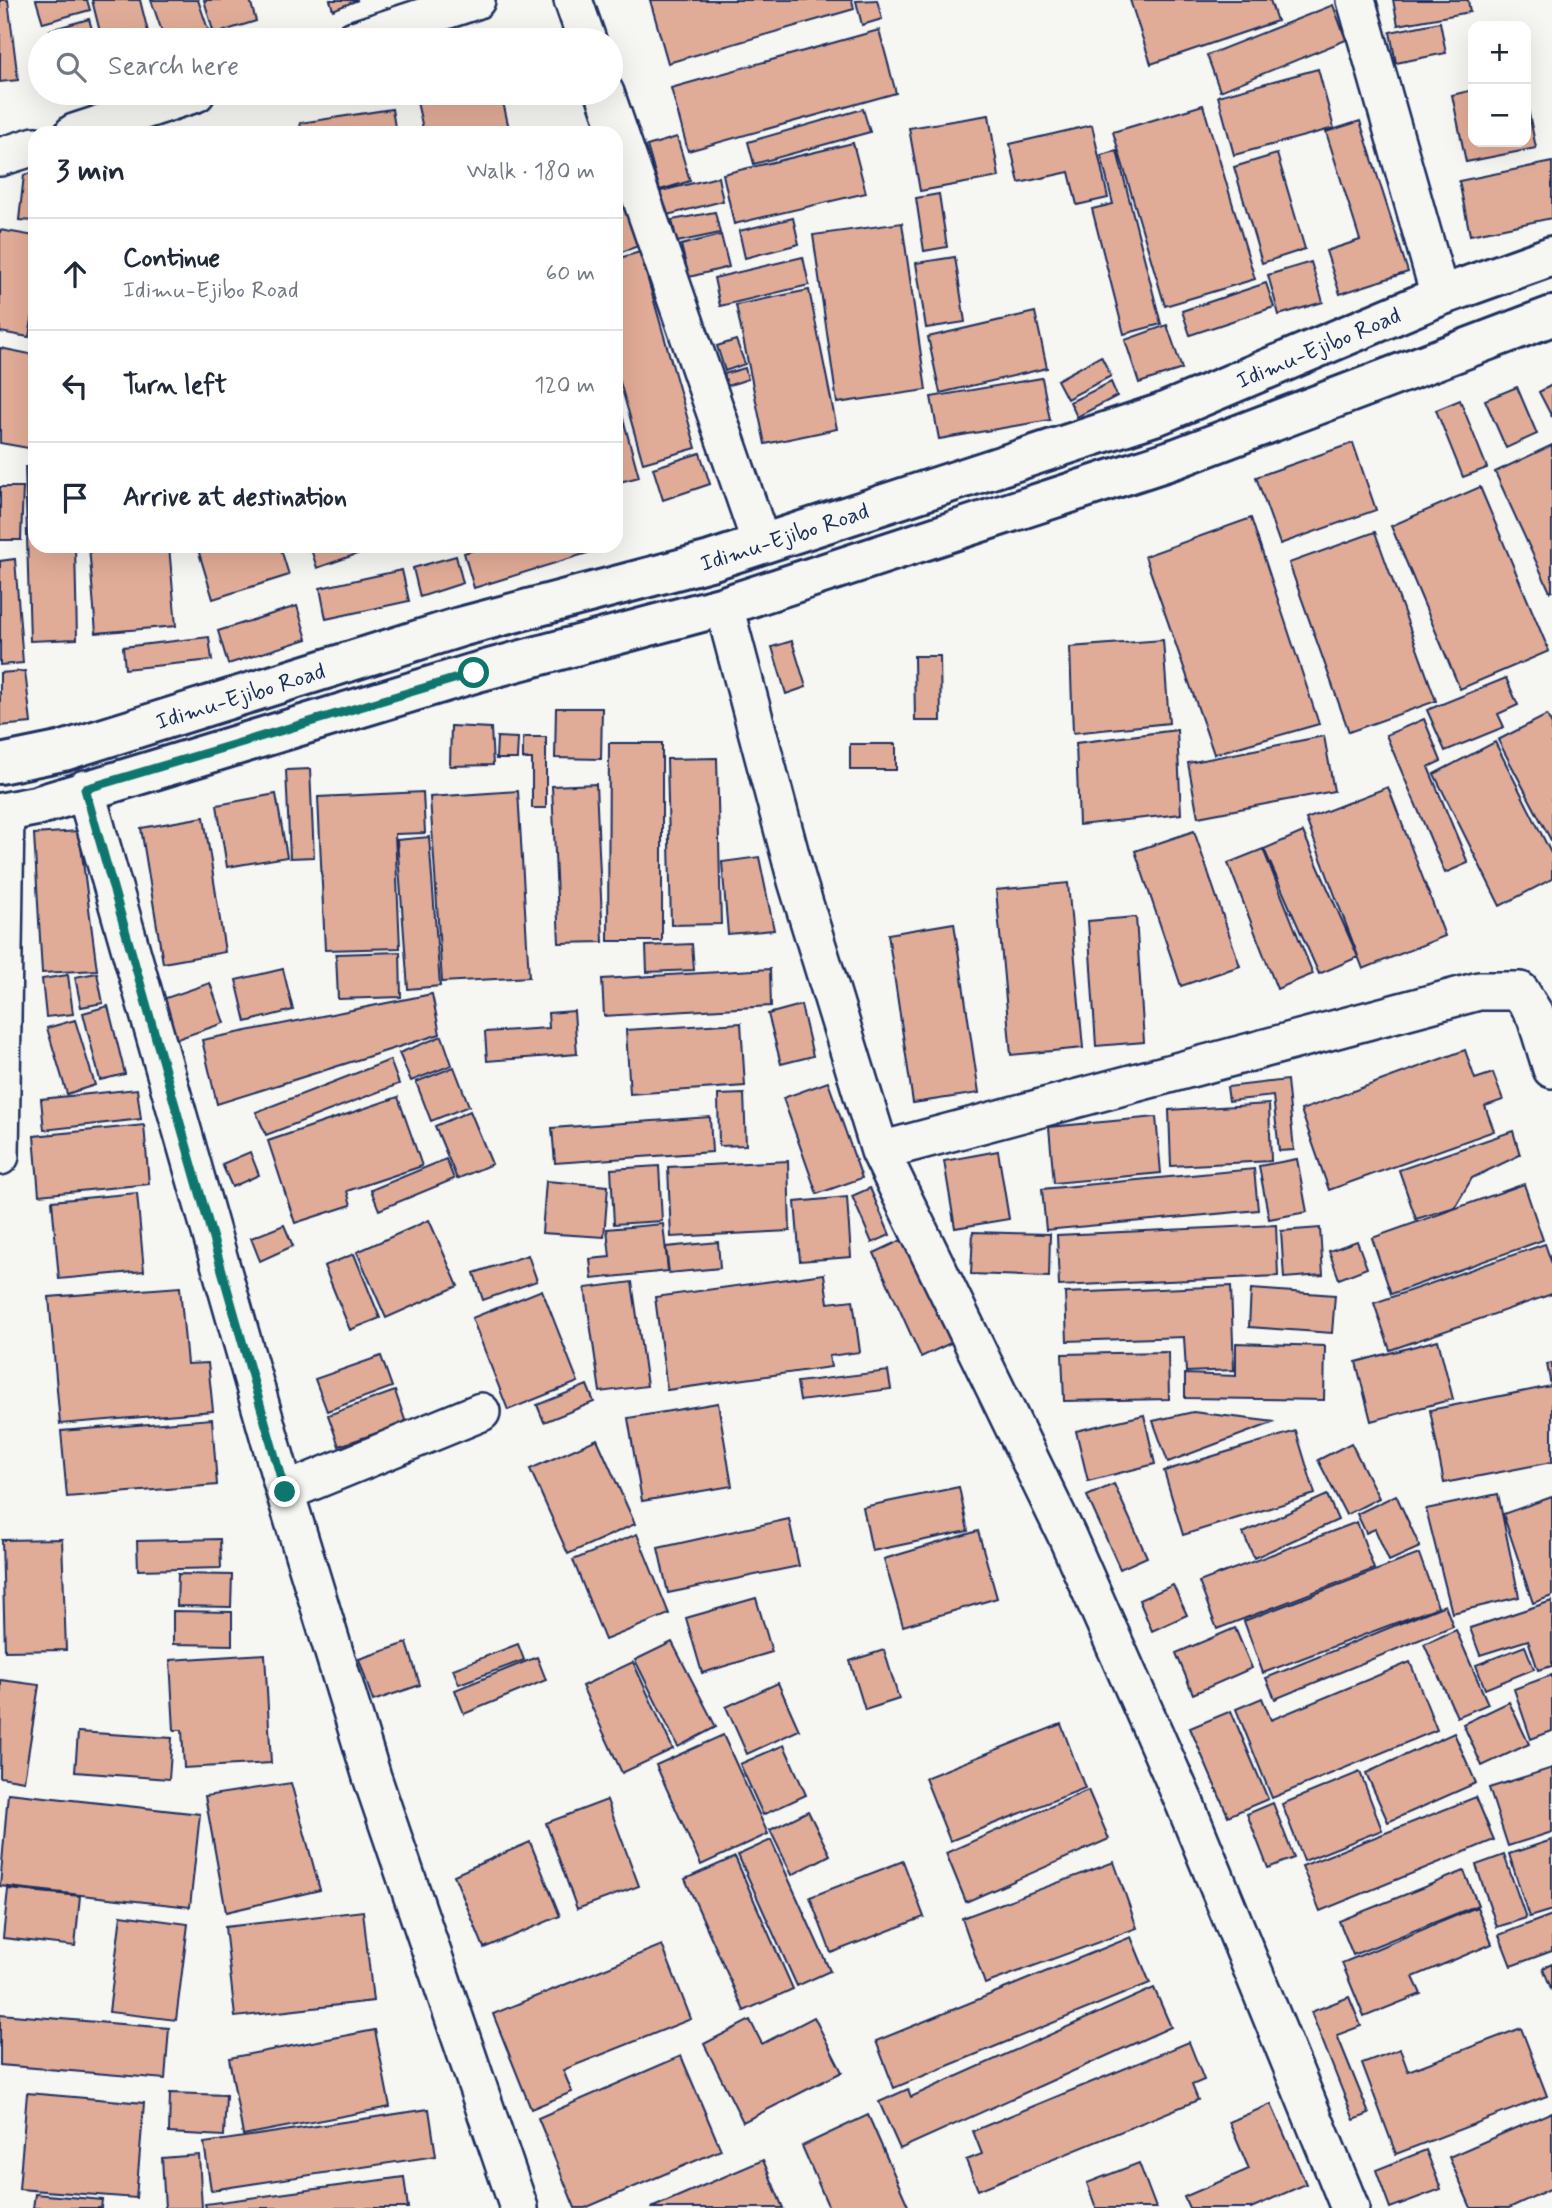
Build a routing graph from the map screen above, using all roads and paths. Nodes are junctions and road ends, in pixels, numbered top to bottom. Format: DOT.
graph roads {
  1 [pos="476,0"];
  2 [pos="573,0"];
  3 [pos="1356,0"];
  4 [pos="391,28"];
  5 [pos="583,28"];
  6 [pos="159,105"];
  7 [pos="609,105"];
  8 [pos="95,126"];
  9 [pos="616,126"];
  10 [pos="623,145"];
  11 [pos="28,148"];
  12 [pos="0,158"];
  13 [pos="1552,256"];
  14 [pos="1440,296"];
  15 [pos="1552,316"];
  16 [pos="761,542"];
  17 [pos="724,606"];
  18 [pos="0,764"];
  19 [pos="85,789"];
  20 [pos="3,813"];
  21 [pos="1552,1069"];
  22 [pos="880,1151"];
  23 [pos="0,1156"];
  24 [pos="481,1412"];
  25 [pos="285,1492"];
  26 [pos="519,2208"];
  27 [pos="1350,2208"];
  1 -- 4 [label="street"];
  2 -- 5 [label="street"];
  3 -- 14 [label="street"];
  6 -- 8 [label="street"];
  7 -- 9 [label="street"];
  10 -- 16 [label="street"];
  11 -- 12 [label="street"];
  13 -- 14 [label="main road, Idimu-Ejibo Road"];
  14 -- 16 [label="main road, Idimu-Ejibo Road"];
  15 -- 17 [label="main road, Idimu-Ejibo Road"];
  16 -- 18 [label="main road, Idimu-Ejibo Road"];
  17 -- 19 [label="main road, Idimu-Ejibo Road"];
  17 -- 22 [label="street"];
  19 -- 20 [label="main road, Idimu-Ejibo Road"];
  19 -- 25 [label="street"];
  20 -- 23 [label="street"];
  21 -- 22 [label="street"];
  22 -- 27 [label="street"];
  24 -- 25 [label="street"];
  25 -- 26 [label="street"];
}
